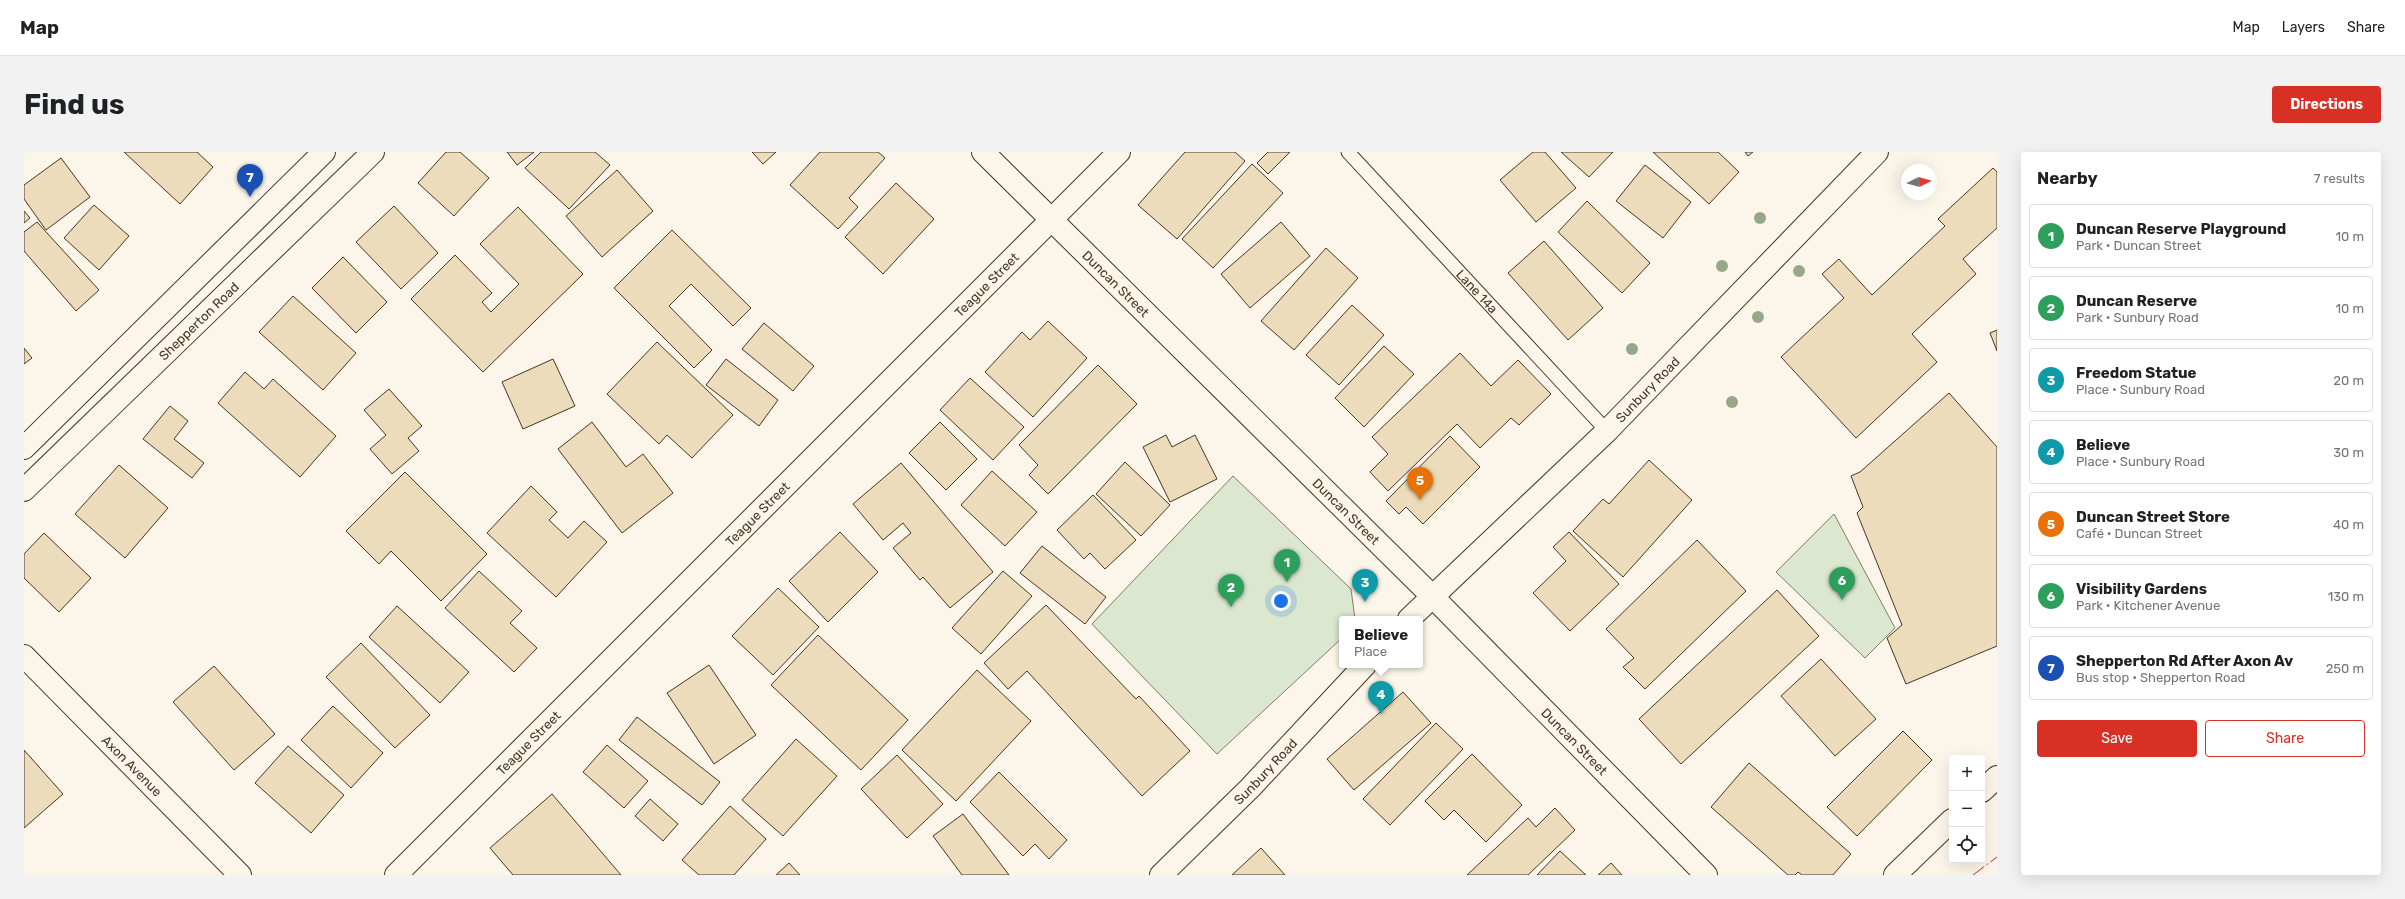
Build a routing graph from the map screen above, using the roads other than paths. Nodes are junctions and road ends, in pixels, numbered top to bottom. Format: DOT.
graph roads {
  1 [pos="324,152"];
  2 [pos="373,152"];
  3 [pos="983,152"];
  4 [pos="1119,152"];
  5 [pos="1348,152"];
  6 [pos="1877,152"];
  7 [pos="1051,220"];
  8 [pos="1607,431"];
  9 [pos="24,448"];
  10 [pos="24,490"];
  11 [pos="1432,596"];
  12 [pos="1412,616"];
  13 [pos="24,656"];
  14 [pos="1362,668"];
  15 [pos="1997,777"];
  16 [pos="1985,788"];
  17 [pos="1949,823"];
  18 [pos="240,875"];
  19 [pos="396,875"];
  20 [pos="1161,875"];
  21 [pos="1706,875"];
  22 [pos="1895,875"];
  1 -- 9 [label="main road"];
  2 -- 10 [label="main road, Shepperton Road"];
  3 -- 7 [label="main road, Duncan Street"];
  4 -- 7 [label="main road, Teague Street"];
  5 -- 8 [label="lane, Lane 14a"];
  6 -- 8 [label="main road, Sunbury Road"];
  7 -- 11 [label="main road, Duncan Street"];
  7 -- 19 [label="main road, Teague Street"];
  8 -- 11 [label="main road, Sunbury Road"];
  11 -- 12 [label="main road, Sunbury Road"];
  11 -- 21 [label="main road, Duncan Street"];
  13 -- 18 [label="main road, Axon Avenue"];
  14 -- 20 [label="main road, Sunbury Road"];
  15 -- 16 [label="main road"];
  17 -- 22 [label="main road"];
}
